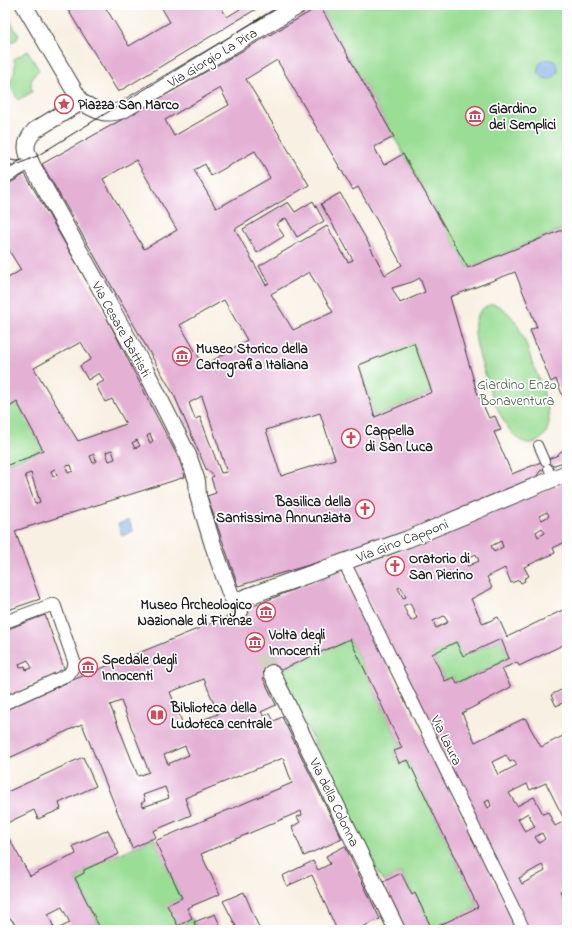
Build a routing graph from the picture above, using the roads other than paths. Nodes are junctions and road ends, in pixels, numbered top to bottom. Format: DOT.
graph roads {
  1 [pos="24,5"];
  2 [pos="300,5"];
  3 [pos="81,102"];
  4 [pos="32,165"];
  5 [pos="5,177"];
  6 [pos="538,445"];
  7 [pos="553,470"];
  8 [pos="344,562"];
  9 [pos="237,606"];
  10 [pos="5,622"];
  11 [pos="272,673"];
  12 [pos="5,703"];
  13 [pos="5,925"];
  14 [pos="8,930"];
  15 [pos="397,930"];
  16 [pos="524,930"];
  1 -- 3 [label="street"];
  2 -- 3 [label="street, Via Giorgio La Pira"];
  3 -- 4 [label="street"];
  4 -- 5 [label="street"];
  4 -- 9 [label="street, Via Cesare Battisti"];
  6 -- 7 [label="lane"];
  7 -- 8 [label="street, Via Gino Capponi"];
  8 -- 9 [label="street, Via Gino Capponi"];
  8 -- 16 [label="street, Via Laura"];
  10 -- 12 [label="street"];
  11 -- 15 [label="street, Via della Colonna"];
  13 -- 14 [label="street"];
}
